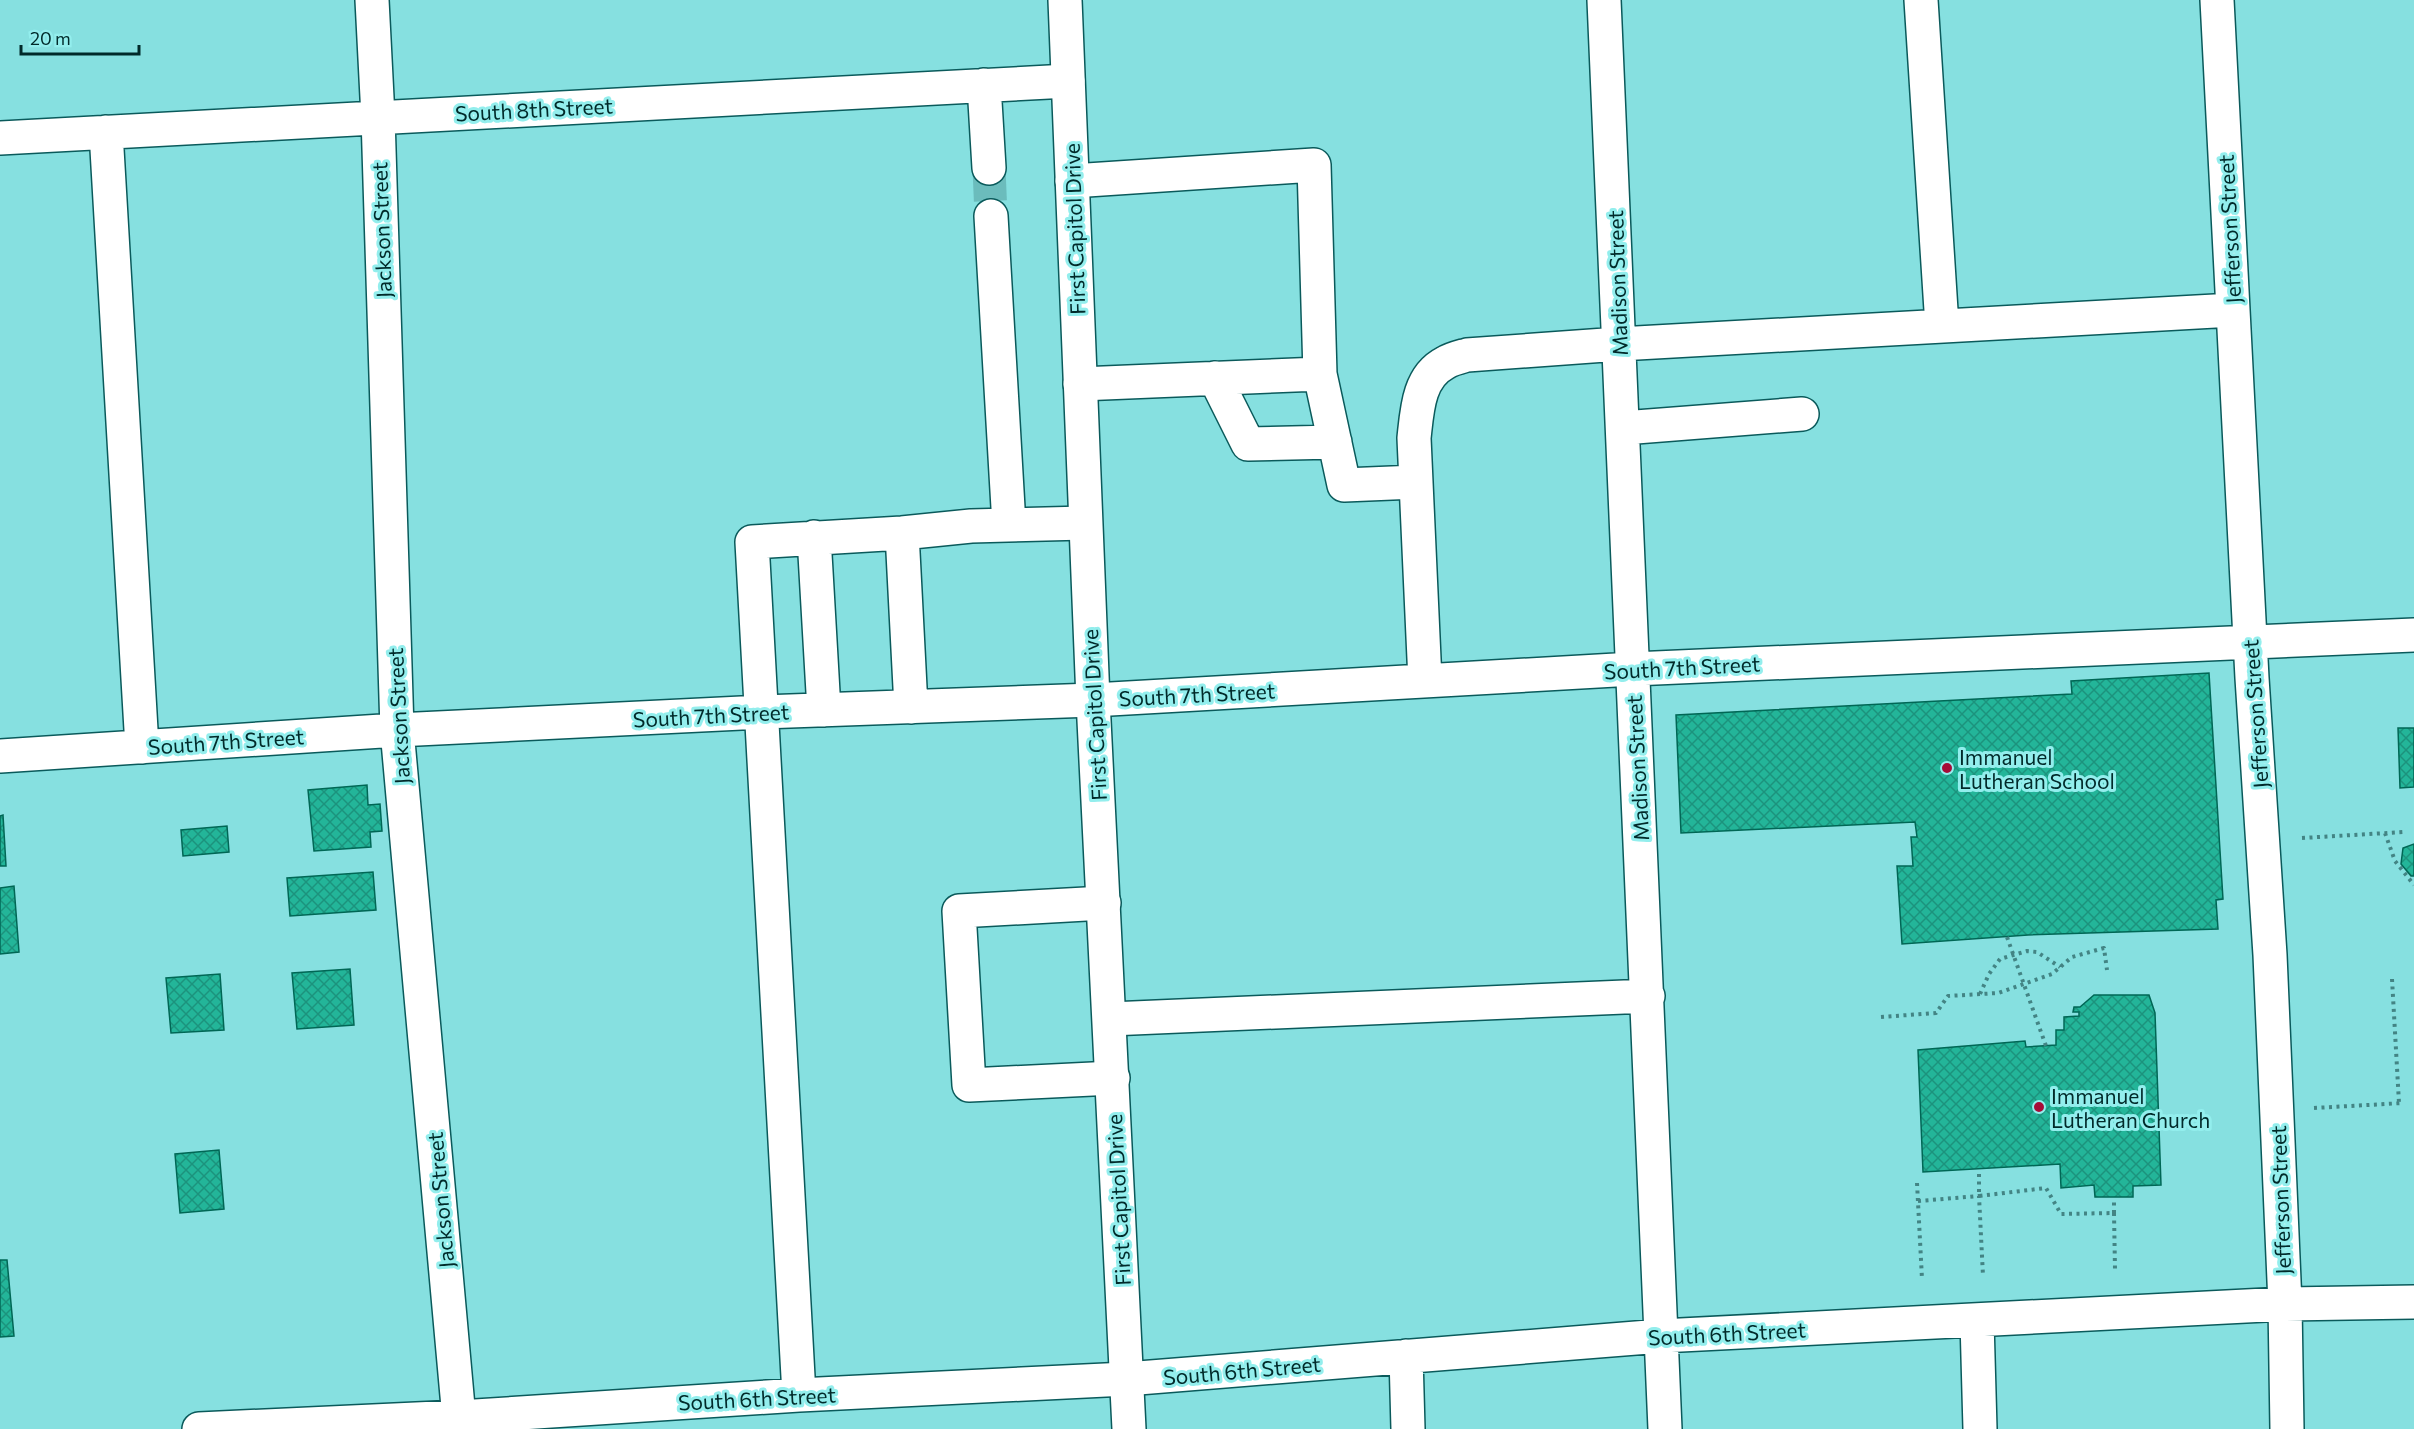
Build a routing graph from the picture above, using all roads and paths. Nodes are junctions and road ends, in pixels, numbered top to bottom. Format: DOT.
graph roads {
  1 [pos="372,0"];
  2 [pos="1065,0"];
  3 [pos="1604,0"];
  4 [pos="1921,0"];
  5 [pos="2217,0"];
  6 [pos="1068,81"];
  7 [pos="984,85"];
  8 [pos="378,117"];
  9 [pos="106,132"];
  10 [pos="0,138"];
  11 [pos="988,168"];
  12 [pos="1072,181"];
  13 [pos="991,216"];
  14 [pos="2233,310"];
  15 [pos="1942,326"];
  16 [pos="1619,344"];
  17 [pos="1320,374"];
  18 [pos="1215,378"];
  19 [pos="1080,384"];
  20 [pos="1803,414"];
  21 [pos="1623,428"];
  22 [pos="1335,442"];
  23 [pos="1416,482"];
  24 [pos="1085,523"];
  25 [pos="1009,525"];
  26 [pos="902,533"];
  27 [pos="814,537"];
  28 [pos="2414,635"];
  29 [pos="2250,643"];
  30 [pos="1633,669"];
  31 [pos="1425,681"];
  32 [pos="1093,700"];
  33 [pos="910,707"];
  34 [pos="824,710"];
  35 [pos="762,712"];
  36 [pos="397,730"];
  37 [pos="142,747"];
  38 [pos="0,756"];
  39 [pos="2404,832"];
  40 [pos="2385,833"];
  41 [pos="2302,838"];
  42 [pos="2414,885"];
  43 [pos="1104,903"];
  44 [pos="2007,937"];
  45 [pos="2060,967"];
  46 [pos="2107,970"];
  47 [pos="2392,980"];
  48 [pos="1980,994"];
  49 [pos="1648,996"];
  50 [pos="1881,1017"];
  51 [pos="1110,1019"];
  52 [pos="2046,1046"];
  53 [pos="1113,1078"];
  54 [pos="2314,1108"];
  55 [pos="1979,1174"];
  56 [pos="1917,1184"];
  57 [pos="1979,1196"];
  58 [pos="1918,1201"];
  59 [pos="2114,1202"];
  60 [pos="2114,1213"];
  61 [pos="2115,1269"];
  62 [pos="1983,1276"];
  63 [pos="1922,1279"];
  64 [pos="2414,1302"];
  65 [pos="2285,1304"];
  66 [pos="1977,1321"];
  67 [pos="1661,1336"];
  68 [pos="1406,1356"];
  69 [pos="1126,1379"];
  70 [pos="799,1395"];
  71 [pos="460,1423"];
  72 [pos="200,1429"];
  73 [pos="1129,1429"];
  74 [pos="1408,1429"];
  75 [pos="1665,1429"];
  76 [pos="1980,1429"];
  77 [pos="2287,1429"];
  1 -- 8 [label="street, Jackson Street"];
  2 -- 6 [label="street, First Capitol Drive"];
  3 -- 16 [label="street, Madison Street"];
  4 -- 15 [label="street"];
  5 -- 14 [label="street, Jefferson Street"];
  6 -- 7 [label="street, South 8th Street"];
  6 -- 12 [label="street, First Capitol Drive"];
  7 -- 8 [label="street, South 8th Street"];
  7 -- 11 [label="street"];
  8 -- 9 [label="street, South 8th Street"];
  8 -- 36 [label="street, Jackson Street"];
  9 -- 10 [label="street, South 8th Street"];
  9 -- 37 [label="street"];
  12 -- 17 [label="street"];
  12 -- 19 [label="street, First Capitol Drive"];
  13 -- 25 [label="street"];
  14 -- 15 [label="street"];
  14 -- 29 [label="street, Jefferson Street"];
  15 -- 16 [label="street"];
  16 -- 21 [label="street, Madison Street"];
  16 -- 23 [label="street"];
  17 -- 18 [label="street"];
  17 -- 22 [label="street"];
  18 -- 19 [label="street"];
  18 -- 22 [label="street"];
  19 -- 24 [label="street, First Capitol Drive"];
  20 -- 21 [label="street"];
  21 -- 30 [label="street, Madison Street"];
  22 -- 23 [label="street"];
  23 -- 31 [label="street"];
  24 -- 25 [label="street"];
  24 -- 32 [label="street, First Capitol Drive"];
  25 -- 26 [label="street"];
  26 -- 27 [label="street"];
  26 -- 33 [label="street"];
  27 -- 34 [label="street"];
  27 -- 35 [label="street"];
  28 -- 29 [label="street, South 7th Street"];
  29 -- 30 [label="street, South 7th Street"];
  29 -- 65 [label="street, Jefferson Street"];
  30 -- 31 [label="street, South 7th Street"];
  30 -- 49 [label="street, Madison Street"];
  31 -- 32 [label="street, South 7th Street"];
  32 -- 33 [label="street, South 7th Street"];
  32 -- 43 [label="street, First Capitol Drive"];
  33 -- 34 [label="street, South 7th Street"];
  34 -- 35 [label="street, South 7th Street"];
  35 -- 36 [label="street, South 7th Street"];
  35 -- 70 [label="street"];
  36 -- 37 [label="street, South 7th Street"];
  36 -- 71 [label="street, Jackson Street"];
  37 -- 38 [label="street, South 7th Street"];
  39 -- 40 [label="path"];
  40 -- 41 [label="path"];
  40 -- 42 [label="path"];
  43 -- 51 [label="street, First Capitol Drive"];
  43 -- 53 [label="street"];
  44 -- 52 [label="path, bridge"];
  45 -- 46 [label="path"];
  45 -- 48 [label="path"];
  45 -- 48 [label="path"];
  47 -- 54 [label="path"];
  48 -- 50 [label="path"];
  49 -- 51 [label="street"];
  49 -- 67 [label="street, Madison Street"];
  51 -- 53 [label="street, First Capitol Drive"];
  53 -- 69 [label="street, First Capitol Drive"];
  55 -- 57 [label="path"];
  56 -- 58 [label="path"];
  57 -- 58 [label="path"];
  57 -- 60 [label="path"];
  57 -- 62 [label="path"];
  58 -- 63 [label="path"];
  59 -- 60 [label="path"];
  60 -- 61 [label="path"];
  64 -- 65 [label="street, South 6th Street"];
  65 -- 66 [label="street, South 6th Street"];
  65 -- 77 [label="street, Jefferson Street"];
  66 -- 67 [label="street, South 6th Street"];
  66 -- 76 [label="street"];
  67 -- 68 [label="street, South 6th Street"];
  67 -- 75 [label="street, Madison Street"];
  68 -- 69 [label="street, South 6th Street"];
  68 -- 74 [label="street"];
  69 -- 70 [label="street, South 6th Street"];
  69 -- 73 [label="street, First Capitol Drive"];
  70 -- 71 [label="street, South 6th Street"];
  71 -- 72 [label="street, South 6th Street"];
}
